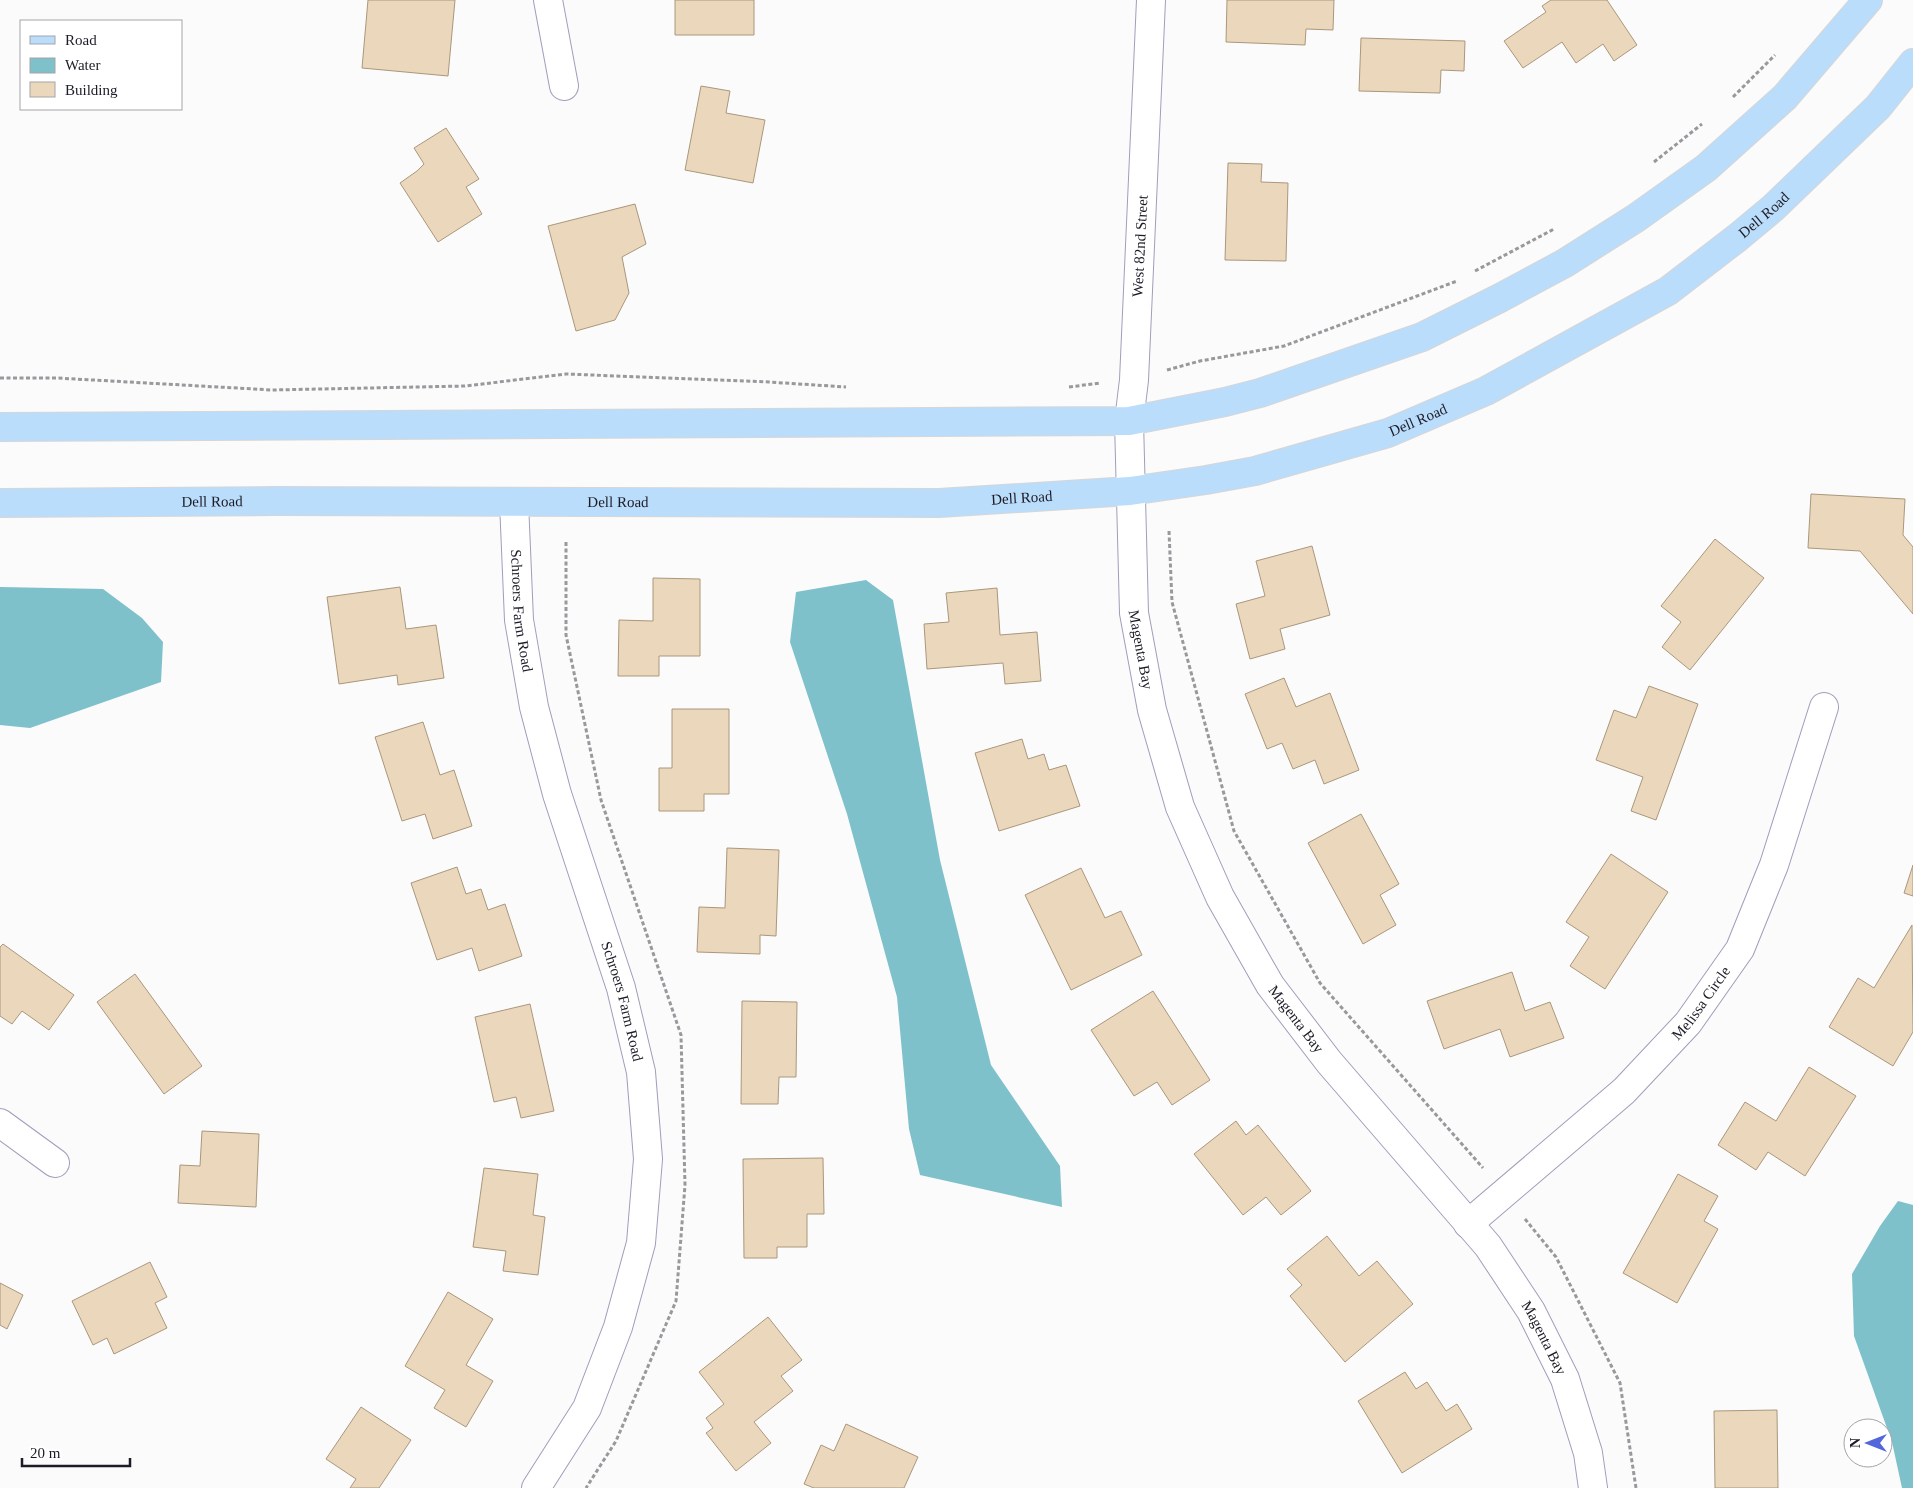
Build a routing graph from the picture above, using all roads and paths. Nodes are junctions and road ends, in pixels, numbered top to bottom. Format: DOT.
graph roads {
  1 [pos="548,0"];
  2 [pos="1151,0"];
  3 [pos="1868,0"];
  4 [pos="1782,48"];
  5 [pos="1913,63"];
  6 [pos="564,86"];
  7 [pos="1729,101"];
  8 [pos="1708,120"];
  9 [pos="1648,167"];
  10 [pos="1561,225"];
  11 [pos="1469,275"];
  12 [pos="1461,279"];
  13 [pos="0,378"];
  14 [pos="1134,380"];
  15 [pos="1065,387"];
  16 [pos="854,388"];
  17 [pos="1129,421"];
  18 [pos="0,427"];
  19 [pos="1130,491"];
  20 [pos="514,502"];
  21 [pos="0,503"];
  22 [pos="1170,531"];
  23 [pos="1824,707"];
  24 [pos="0,1123"];
  25 [pos="55,1162"];
  26 [pos="1504,1193"];
  27 [pos="1468,1224"];
  28 [pos="547,1484"];
  29 [pos="1593,1488"];
  30 [pos="1636,1488"];
  1 -- 6 [label="street"];
  2 -- 14 [label="street, West 82nd Street"];
  3 -- 17 [label="main road"];
  4 -- 7 [label="path"];
  5 -- 19 [label="main road, Dell Road"];
  8 -- 9 [label="path"];
  10 -- 11 [label="path"];
  12 -- 14 [label="path"];
  13 -- 16 [label="path"];
  14 -- 15 [label="path"];
  14 -- 17 [label="street, West 82nd Street"];
  17 -- 18 [label="main road"];
  17 -- 19 [label="street, West 82nd Street"];
  19 -- 20 [label="main road, Dell Road"];
  19 -- 27 [label="street, Magenta Bay"];
  20 -- 21 [label="main road, Dell Road"];
  20 -- 28 [label="street, Schroers Farm Road"];
  22 -- 26 [label="path"];
  23 -- 26 [label="street, Melissa Circle"];
  24 -- 25 [label="street"];
  26 -- 27 [label="street, Melissa Circle"];
  26 -- 30 [label="path"];
  27 -- 29 [label="street, Magenta Bay"];
}
